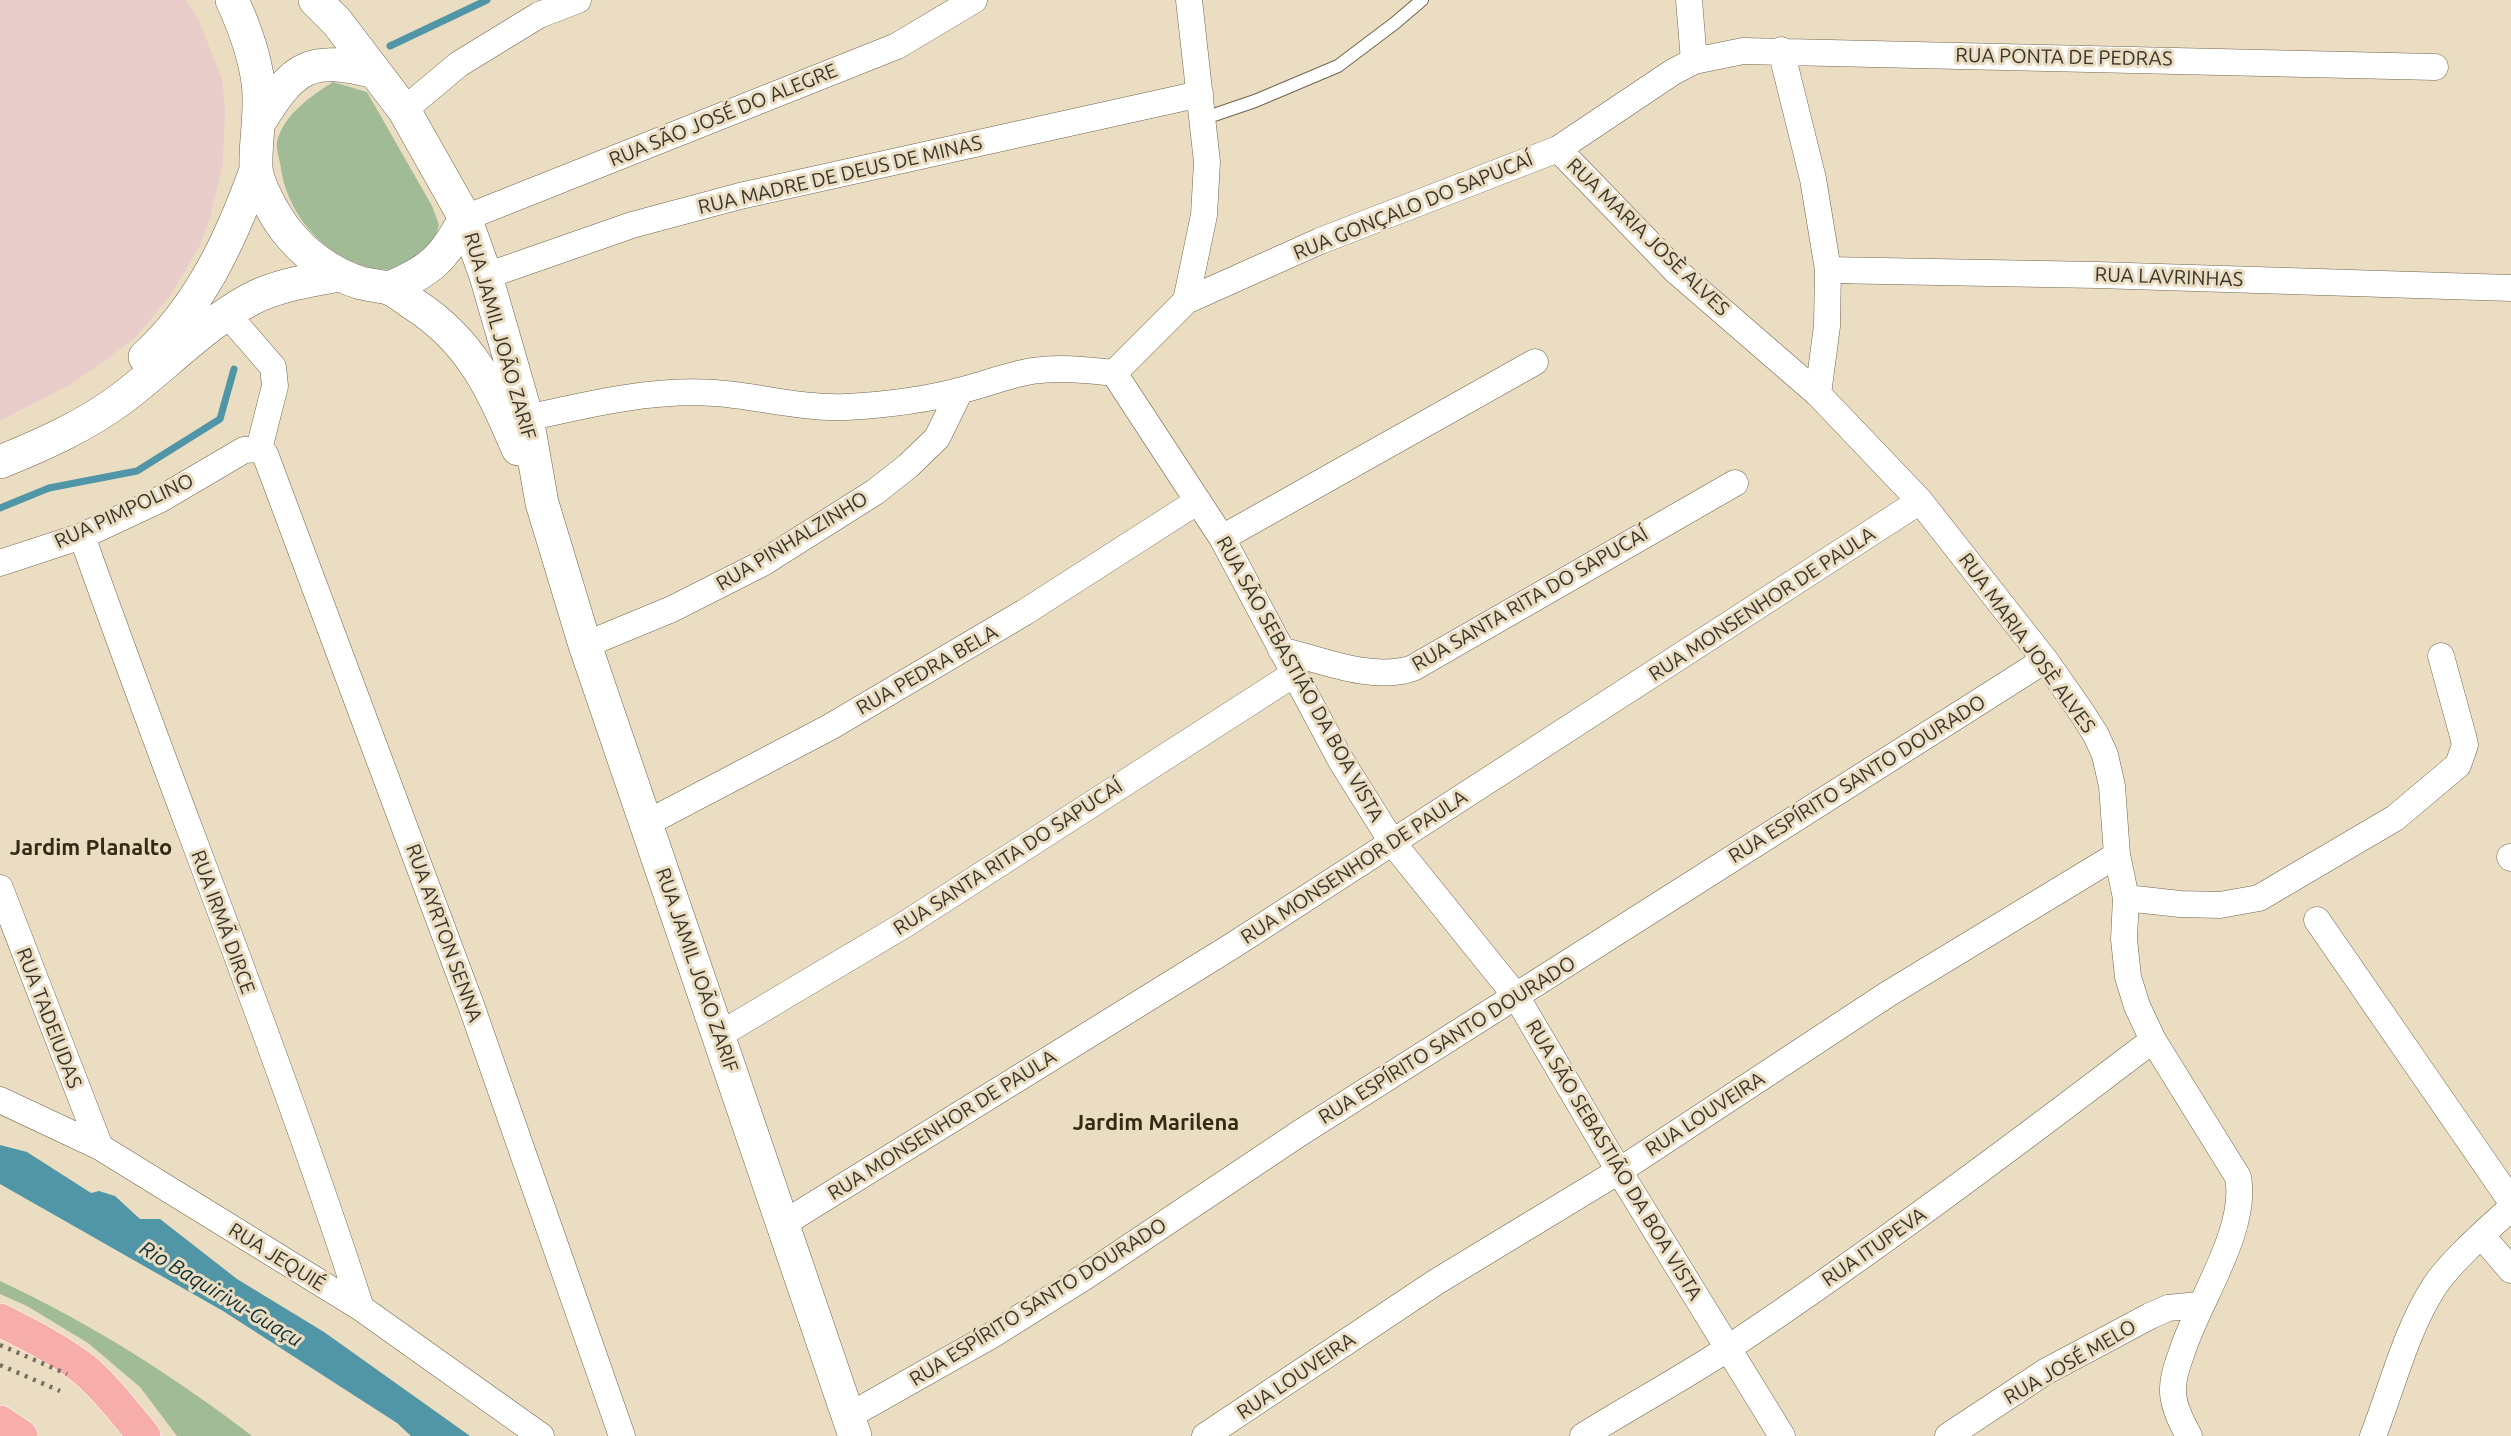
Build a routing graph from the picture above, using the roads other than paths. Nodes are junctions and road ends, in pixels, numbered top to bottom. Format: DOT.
graph roads {
  1 [pos="232,0"];
  2 [pos="315,0"];
  3 [pos="578,0"];
  4 [pos="974,0"];
  5 [pos="1189,0"];
  6 [pos="1422,0"];
  7 [pos="1689,0"];
  8 [pos="1781,50"];
  9 [pos="1694,62"];
  10 [pos="2435,67"];
  11 [pos="375,72"];
  12 [pos="1200,94"];
  13 [pos="404,110"];
  14 [pos="1203,119"];
  15 [pos="260,121"];
  16 [pos="1558,149"];
  17 [pos="256,170"];
  18 [pos="465,218"];
  19 [pos="1828,270"];
  20 [pos="338,275"];
  21 [pos="486,276"];
  22 [pos="389,288"];
  23 [pos="2511,288"];
  24 [pos="1186,301"];
  25 [pos="226,314"];
  26 [pos="1535,362"];
  27 [pos="1114,373"];
  28 [pos="960,391"];
  29 [pos="1818,394"];
  30 [pos="527,418"];
  31 [pos="0,444"];
  32 [pos="251,450"];
  33 [pos="0,462"];
  34 [pos="1735,483"];
  35 [pos="1198,501"];
  36 [pos="1920,501"];
  37 [pos="542,503"];
  38 [pos="82,536"];
  39 [pos="1222,538"];
  40 [pos="0,563"];
  41 [pos="585,645"];
  42 [pos="1281,650"];
  43 [pos="2441,656"];
  44 [pos="2045,660"];
  45 [pos="1294,674"];
  46 [pos="647,823"];
  47 [pos="1392,842"];
  48 [pos="2117,855"];
  49 [pos="0,888"];
  50 [pos="2126,898"];
  51 [pos="2317,920"];
  52 [pos="1516,996"];
  53 [pos="719,1035"];
  54 [pos="2153,1040"];
  55 [pos="0,1100"];
  56 [pos="100,1147"];
  57 [pos="1619,1171"];
  58 [pos="2511,1201"];
  59 [pos="2511,1208"];
  60 [pos="781,1225"];
  61 [pos="2482,1236"];
  62 [pos="2511,1270"];
  63 [pos="2199,1305"];
  64 [pos="361,1308"];
  65 [pos="0,1320"];
  66 [pos="1728,1348"];
  67 [pos="0,1422"];
  68 [pos="851,1426"];
  69 [pos="21,1436"];
  70 [pos="144,1436"];
  71 [pos="541,1436"];
  72 [pos="622,1436"];
  73 [pos="1205,1436"];
  74 [pos="1583,1436"];
  75 [pos="1782,1436"];
  76 [pos="1948,1436"];
  77 [pos="2189,1436"];
  78 [pos="2373,1436"];
  1 -- 15 [label="main road, RUA JAMIL JOÃO ZARIF"];
  2 -- 11 [label="main road, RUA JAMIL JOÃO ZARIF"];
  3 -- 13 [label="street"];
  4 -- 18 [label="street, RUA SÃO JOSÉ DO ALEGRE"];
  5 -- 12 [label="street"];
  6 -- 14 [label="lane"];
  7 -- 9 [label="street"];
  8 -- 9 [label="street, RUA PONTA DE PEDRAS"];
  8 -- 10 [label="street, RUA PONTA DE PEDRAS"];
  8 -- 19 [label="street"];
  9 -- 16 [label="street, RUA GONÇALO DO SAPUCAÍ"];
  11 -- 13 [label="main road, RUA JAMIL JOÃO ZARIF"];
  11 -- 15 [label="main road"];
  12 -- 14 [label="street"];
  12 -- 21 [label="street, RUA MADRE DE DEUS DE MINAS"];
  13 -- 18 [label="main road, RUA JAMIL JOÃO ZARIF"];
  14 -- 24 [label="street"];
  15 -- 17 [label="main road, RUA JAMIL JOÃO ZARIF"];
  16 -- 24 [label="street, RUA GONÇALO DO SAPUCAÍ"];
  16 -- 29 [label="street, RUA MARIA JOSÈ ALVES"];
  17 -- 20 [label="main road, RUA JAMIL JOÃO ZARIF"];
  17 -- 31 [label="main road"];
  18 -- 21 [label="main road, RUA JAMIL JOÃO ZARIF"];
  18 -- 22 [label="main road"];
  19 -- 23 [label="street, RUA LAVRINHAS"];
  19 -- 29 [label="street"];
  20 -- 22 [label="main road, RUA JAMIL JOÃO ZARIF"];
  20 -- 25 [label="main road"];
  21 -- 30 [label="main road, RUA JAMIL JOÃO ZARIF"];
  22 -- 37 [label="main road, RUA JAMIL JOÃO ZARIF"];
  24 -- 27 [label="street"];
  25 -- 32 [label="street"];
  25 -- 33 [label="main road"];
  26 -- 39 [label="street"];
  27 -- 28 [label="street"];
  27 -- 35 [label="street, RUA SÃO SEBASTIÃO DA BOA VISTA"];
  28 -- 30 [label="street"];
  28 -- 41 [label="street, RUA PINHALZINHO"];
  29 -- 36 [label="street, RUA MARIA JOSÈ ALVES"];
  30 -- 37 [label="main road, RUA JAMIL JOÃO ZARIF"];
  32 -- 38 [label="street, RUA PIMPOLINO"];
  32 -- 72 [label="street, RUA AYRTON SENNA"];
  34 -- 42 [label="street, RUA SANTA RITA DO SAPUCAÍ"];
  35 -- 39 [label="street, RUA SÃO SEBASTIÃO DA BOA VISTA"];
  35 -- 46 [label="street, RUA PEDRA BELA"];
  36 -- 44 [label="street, RUA MARIA JOSÈ ALVES"];
  36 -- 47 [label="street, RUA MONSENHOR DE PAULA"];
  37 -- 41 [label="main road, RUA JAMIL JOÃO ZARIF"];
  38 -- 40 [label="street, RUA PIMPOLINO"];
  38 -- 64 [label="street, RUA IRMÃ DIRCE"];
  39 -- 42 [label="street, RUA SÃO SEBASTIÃO DA BOA VISTA"];
  41 -- 46 [label="main road, RUA JAMIL JOÃO ZARIF"];
  42 -- 45 [label="street, RUA SÃO SEBASTIÃO DA BOA VISTA"];
  43 -- 50 [label="street"];
  44 -- 48 [label="street, RUA MARIA JOSÈ ALVES"];
  44 -- 52 [label="street, RUA ESPÍRITO SANTO DOURADO"];
  45 -- 47 [label="street, RUA SÃO SEBASTIÃO DA BOA VISTA"];
  45 -- 53 [label="street, RUA SANTA RITA DO SAPUCAÍ"];
  46 -- 53 [label="main road, RUA JAMIL JOÃO ZARIF"];
  47 -- 52 [label="street, RUA SÃO SEBASTIÃO DA BOA VISTA"];
  47 -- 60 [label="street, RUA MONSENHOR DE PAULA"];
  48 -- 50 [label="street, RUA MARIA JOSÈ ALVES"];
  48 -- 57 [label="street, RUA LOUVEIRA"];
  49 -- 56 [label="street, RUA TADEIUDAS"];
  50 -- 54 [label="street, RUA MARIA JOSÈ ALVES"];
  51 -- 58 [label="street"];
  52 -- 57 [label="street, RUA SÃO SEBASTIÃO DA BOA VISTA"];
  52 -- 68 [label="street, RUA ESPÍRITO SANTO DOURADO"];
  53 -- 60 [label="main road, RUA JAMIL JOÃO ZARIF"];
  54 -- 63 [label="street, RUA MARIA JOSÈ ALVES"];
  54 -- 66 [label="street, RUA ITUPEVA"];
  55 -- 56 [label="street, RUA JEQUIÉ"];
  56 -- 64 [label="street, RUA JEQUIÉ"];
  57 -- 66 [label="street, RUA SÃO SEBASTIÃO DA BOA VISTA"];
  57 -- 73 [label="street, RUA LOUVEIRA"];
  59 -- 61 [label="street"];
  60 -- 68 [label="main road, RUA JAMIL JOÃO ZARIF"];
  61 -- 62 [label="street"];
  61 -- 78 [label="street"];
  63 -- 76 [label="street, RUA JOSÉ MELO"];
  63 -- 77 [label="street, RUA MARIA JOSÈ ALVES"];
  64 -- 71 [label="street, RUA JEQUIÉ"];
  65 -- 70 [label="main road"];
  66 -- 74 [label="street, RUA ITUPEVA"];
  66 -- 75 [label="street, RUA SÃO SEBASTIÃO DA BOA VISTA"];
  67 -- 69 [label="main road"];
}
